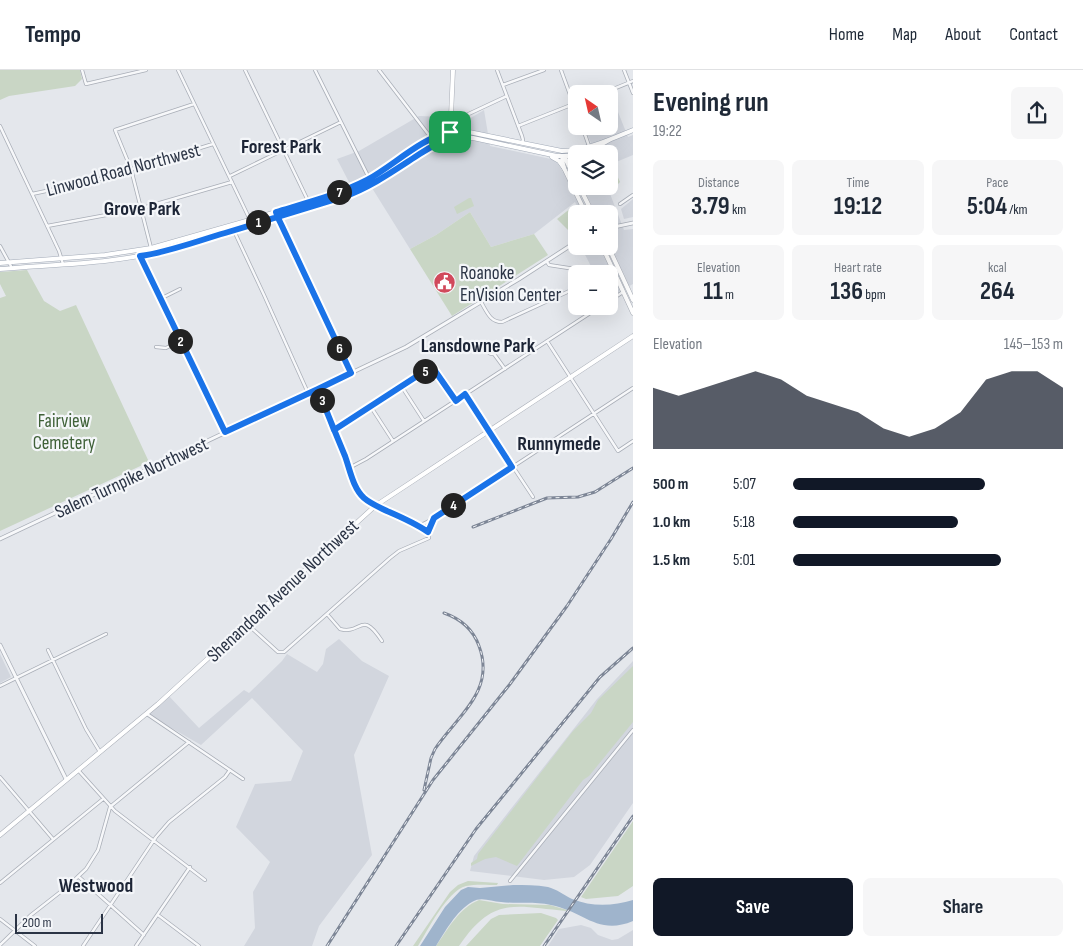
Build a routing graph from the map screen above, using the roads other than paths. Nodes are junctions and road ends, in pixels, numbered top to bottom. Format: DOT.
graph roads {
  1 [pos="82,70"];
  2 [pos="146,70"];
  3 [pos="178,70"];
  4 [pos="245,70"];
  5 [pos="315,70"];
  6 [pos="379,70"];
  7 [pos="453,70"];
  8 [pos="497,70"];
  9 [pos="544,70"];
  10 [pos="561,70"];
  11 [pos="624,70"];
  12 [pos="631,82"];
  13 [pos="503,86"];
  14 [pos="568,87"];
  15 [pos="618,87"];
  16 [pos="633,93"];
  17 [pos="507,96"];
  18 [pos="194,104"];
  19 [pos="568,107"];
  20 [pos="451,114"];
  21 [pos="468,115"];
  22 [pos="341,122"];
  23 [pos="0,126"];
  24 [pos="518,126"];
  25 [pos="450,127"];
  26 [pos="633,130"];
  27 [pos="450,132"];
  28 [pos="615,137"];
  29 [pos="432,139"];
  30 [pos="450,139"];
  31 [pos="522,143"];
  32 [pos="214,144"];
  33 [pos="592,145"];
  34 [pos="600,145"];
  35 [pos="519,148"];
  36 [pos="554,149"];
  37 [pos="284,150"];
  38 [pos="528,150"];
  39 [pos="568,151"];
  40 [pos="568,154"];
  41 [pos="564,156"];
  42 [pos="568,156"];
  43 [pos="568,164"];
  44 [pos="564,168"];
  45 [pos="132,169"];
  46 [pos="229,176"];
  47 [pos="369,179"];
  48 [pos="232,182"];
  49 [pos="372,184"];
  50 [pos="32,194"];
  51 [pos="633,195"];
  52 [pos="309,202"];
  53 [pos="620,204"];
  54 [pos="582,205"];
  55 [pos="311,206"];
  56 [pos="141,208"];
  57 [pos="277,214"];
  58 [pos="251,222"];
  59 [pos="633,223"];
  60 [pos="232,225"];
  61 [pos="47,226"];
  62 [pos="618,226"];
  63 [pos="233,230"];
  64 [pos="0,246"];
  65 [pos="568,247"];
  66 [pos="151,248"];
  67 [pos="138,251"];
  68 [pos="606,255"];
  69 [pos="612,255"];
  70 [pos="140,256"];
  71 [pos="62,258"];
  72 [pos="8,262"];
  73 [pos="546,262"];
  74 [pos="0,263"];
  75 [pos="63,264"];
  76 [pos="12,268"];
  77 [pos="568,268"];
  78 [pos="0,269"];
  79 [pos="633,288"];
  80 [pos="180,289"];
  81 [pos="628,290"];
  82 [pos="568,292"];
  83 [pos="623,292"];
  84 [pos="618,295"];
  85 [pos="160,299"];
  86 [pos="633,300"];
  87 [pos="481,302"];
  88 [pos="633,313"];
  89 [pos="587,315"];
  90 [pos="633,336"];
  91 [pos="180,341"];
  92 [pos="547,341"];
  93 [pos="156,347"];
  94 [pos="494,354"];
  95 [pos="505,369"];
  96 [pos="351,373"];
  97 [pos="570,378"];
  98 [pos="402,386"];
  99 [pos="633,388"];
  100 [pos="318,389"];
  101 [pos="308,393"];
  102 [pos="465,394"];
  103 [pos="456,401"];
  104 [pos="370,406"];
  105 [pos="593,414"];
  106 [pos="424,421"];
  107 [pos="334,430"];
  108 [pos="489,430"];
  109 [pos="225,432"];
  110 [pos="393,441"];
  111 [pos="633,441"];
  112 [pos="512,467"];
  113 [pos="349,468"];
  114 [pos="533,497"];
  115 [pos="375,506"];
  116 [pos="433,519"];
  117 [pos="414,523"];
  118 [pos="428,532"];
  119 [pos="0,539"];
  120 [pos="327,614"];
  121 [pos="246,623"];
  122 [pos="106,634"];
  123 [pos="382,641"];
  124 [pos="0,646"];
  125 [pos="48,650"];
  126 [pos="52,660"];
  127 [pos="16,678"];
  128 [pos="0,686"];
  129 [pos="147,714"];
  130 [pos="633,730"];
  131 [pos="189,742"];
  132 [pos="100,752"];
  133 [pos="78,770"];
  134 [pos="230,770"];
  135 [pos="1,779"];
  136 [pos="66,779"];
  137 [pos="243,779"];
  138 [pos="103,799"];
  139 [pos="110,807"];
  140 [pos="29,810"];
  141 [pos="0,835"];
  142 [pos="54,839"];
  143 [pos="154,841"];
  144 [pos="190,867"];
  145 [pos="79,876"];
  146 [pos="205,880"];
  147 [pos="510,881"];
  148 [pos="0,883"];
  149 [pos="110,906"];
  150 [pos="158,915"];
  151 [pos="0,919"];
  152 [pos="14,930"];
  153 [pos="144,935"];
  154 [pos="0,945"];
  155 [pos="35,946"];
  156 [pos="83,946"];
  157 [pos="136,946"];
  158 [pos="199,946"];
  1 -- 2 [label="street"];
  3 -- 18 [label="street"];
  4 -- 37 [label="street"];
  5 -- 22 [label="street"];
  6 -- 29 [label="street"];
  7 -- 20 [label="main road"];
  8 -- 13 [label="street"];
  9 -- 13 [label="street"];
  10 -- 14 [label="street"];
  11 -- 12 [label="street"];
  12 -- 15 [label="street"];
  12 -- 16 [label="street"];
  13 -- 17 [label="street"];
  17 -- 21 [label="street"];
  17 -- 24 [label="street"];
  18 -- 32 [label="street"];
  18 -- 45 [label="street"];
  19 -- 24 [label="street"];
  20 -- 21 [label="street"];
  20 -- 25 [label="main road"];
  21 -- 25 [label="street"];
  22 -- 37 [label="street"];
  22 -- 47 [label="street"];
  23 -- 50 [label="street"];
  24 -- 31 [label="street"];
  25 -- 27 [label="main road"];
  26 -- 28 [label="main road"];
  27 -- 29 [label="main road"];
  27 -- 30 [label="main road"];
  27 -- 31 [label="main road"];
  28 -- 33 [label="main road"];
  28 -- 34 [label="main road"];
  29 -- 47 [label="main road"];
  30 -- 35 [label="main road"];
  30 -- 49 [label="main road"];
  31 -- 35 [label="street"];
  31 -- 36 [label="main road"];
  32 -- 45 [label="street, Linwood Road Northwest"];
  32 -- 46 [label="street"];
  35 -- 38 [label="main road"];
  36 -- 39 [label="main road"];
  36 -- 41 [label="main road"];
  37 -- 46 [label="street"];
  37 -- 52 [label="street"];
  38 -- 41 [label="main road"];
  38 -- 44 [label="main road"];
  40 -- 41 [label="main road"];
  41 -- 42 [label="main road"];
  41 -- 43 [label="main road"];
  41 -- 44 [label="main road"];
  44 -- 54 [label="main road"];
  45 -- 50 [label="street, Linwood Road Northwest"];
  45 -- 56 [label="street"];
  46 -- 48 [label="street"];
  47 -- 49 [label="street"];
  47 -- 52 [label="main road"];
  48 -- 56 [label="street"];
  48 -- 58 [label="street"];
  49 -- 55 [label="main road"];
  50 -- 61 [label="street"];
  51 -- 53 [label="street"];
  52 -- 55 [label="street"];
  52 -- 57 [label="main road"];
  55 -- 57 [label="main road"];
  56 -- 61 [label="street"];
  56 -- 66 [label="street"];
  57 -- 58 [label="main road"];
  57 -- 96 [label="street"];
  58 -- 60 [label="main road"];
  58 -- 63 [label="main road"];
  59 -- 62 [label="street"];
  60 -- 63 [label="street"];
  60 -- 66 [label="main road"];
  61 -- 71 [label="street"];
  63 -- 70 [label="main road"];
  63 -- 101 [label="street"];
  64 -- 72 [label="street"];
  65 -- 73 [label="street, Salem Turnpike Northwest"];
  66 -- 67 [label="main road"];
  67 -- 70 [label="street"];
  67 -- 71 [label="main road"];
  68 -- 83 [label="main road"];
  69 -- 81 [label="main road"];
  70 -- 75 [label="main road"];
  70 -- 85 [label="street"];
  71 -- 72 [label="main road"];
  71 -- 75 [label="street"];
  72 -- 74 [label="main road"];
  72 -- 76 [label="street"];
  73 -- 77 [label="street"];
  73 -- 87 [label="street, Salem Turnpike Northwest"];
  75 -- 76 [label="main road"];
  76 -- 78 [label="main road"];
  79 -- 81 [label="street"];
  80 -- 85 [label="street"];
  81 -- 86 [label="main road"];
  82 -- 87 [label="street"];
  83 -- 84 [label="street"];
  83 -- 88 [label="main road"];
  85 -- 91 [label="street"];
  87 -- 96 [label="street, Salem Turnpike Northwest"];
  89 -- 92 [label="street"];
  90 -- 97 [label="main road, Shenandoah Avenue Northwest"];
  91 -- 93 [label="street"];
  91 -- 109 [label="street"];
  92 -- 95 [label="street"];
  92 -- 97 [label="street"];
  94 -- 95 [label="street"];
  95 -- 102 [label="street"];
  96 -- 100 [label="street, Salem Turnpike Northwest"];
  97 -- 105 [label="street"];
  97 -- 108 [label="main road, Shenandoah Avenue Northwest"];
  98 -- 103 [label="street"];
  98 -- 104 [label="street"];
  98 -- 106 [label="street"];
  99 -- 105 [label="street"];
  100 -- 101 [label="street, Salem Turnpike Northwest"];
  100 -- 107 [label="street"];
  101 -- 109 [label="street, Salem Turnpike Northwest"];
  102 -- 103 [label="street"];
  102 -- 108 [label="street"];
  103 -- 106 [label="street"];
  104 -- 107 [label="street"];
  104 -- 110 [label="street"];
  105 -- 111 [label="street"];
  105 -- 112 [label="street"];
  106 -- 110 [label="street"];
  107 -- 113 [label="street"];
  108 -- 112 [label="street"];
  108 -- 115 [label="main road, Shenandoah Avenue Northwest"];
  109 -- 119 [label="street, Salem Turnpike Northwest"];
  110 -- 113 [label="street"];
  112 -- 114 [label="street"];
  112 -- 116 [label="street"];
  113 -- 115 [label="street"];
  115 -- 117 [label="street"];
  115 -- 121 [label="main road, Shenandoah Avenue Northwest"];
  116 -- 117 [label="street"];
  116 -- 118 [label="street"];
  117 -- 118 [label="street"];
  118 -- 120 [label="street"];
  120 -- 121 [label="street"];
  120 -- 123 [label="street"];
  121 -- 129 [label="main road, Shenandoah Avenue Northwest"];
  122 -- 126 [label="street"];
  124 -- 127 [label="street"];
  125 -- 126 [label="street"];
  126 -- 127 [label="street"];
  126 -- 132 [label="street"];
  127 -- 128 [label="street"];
  127 -- 136 [label="street"];
  129 -- 131 [label="street"];
  129 -- 132 [label="main road, Shenandoah Avenue Northwest"];
  130 -- 147 [label="street"];
  131 -- 134 [label="street"];
  131 -- 139 [label="street"];
  132 -- 133 [label="main road, Shenandoah Avenue Northwest"];
  133 -- 136 [label="main road, Shenandoah Avenue Northwest"];
  133 -- 138 [label="street"];
  134 -- 137 [label="street"];
  134 -- 143 [label="street"];
  135 -- 140 [label="street"];
  136 -- 140 [label="main road, Shenandoah Avenue Northwest"];
  138 -- 139 [label="street"];
  138 -- 142 [label="street"];
  139 -- 143 [label="street"];
  139 -- 145 [label="street"];
  140 -- 141 [label="main road, Shenandoah Avenue Northwest"];
  140 -- 142 [label="street"];
  142 -- 148 [label="street"];
  143 -- 144 [label="street"];
  143 -- 149 [label="street"];
  144 -- 146 [label="street"];
  144 -- 150 [label="street"];
  145 -- 149 [label="street"];
  145 -- 152 [label="street"];
  149 -- 153 [label="street"];
  149 -- 156 [label="street"];
  150 -- 153 [label="street"];
  150 -- 158 [label="street"];
  151 -- 152 [label="street"];
  152 -- 154 [label="street"];
  152 -- 155 [label="street"];
  153 -- 157 [label="street"];
}
